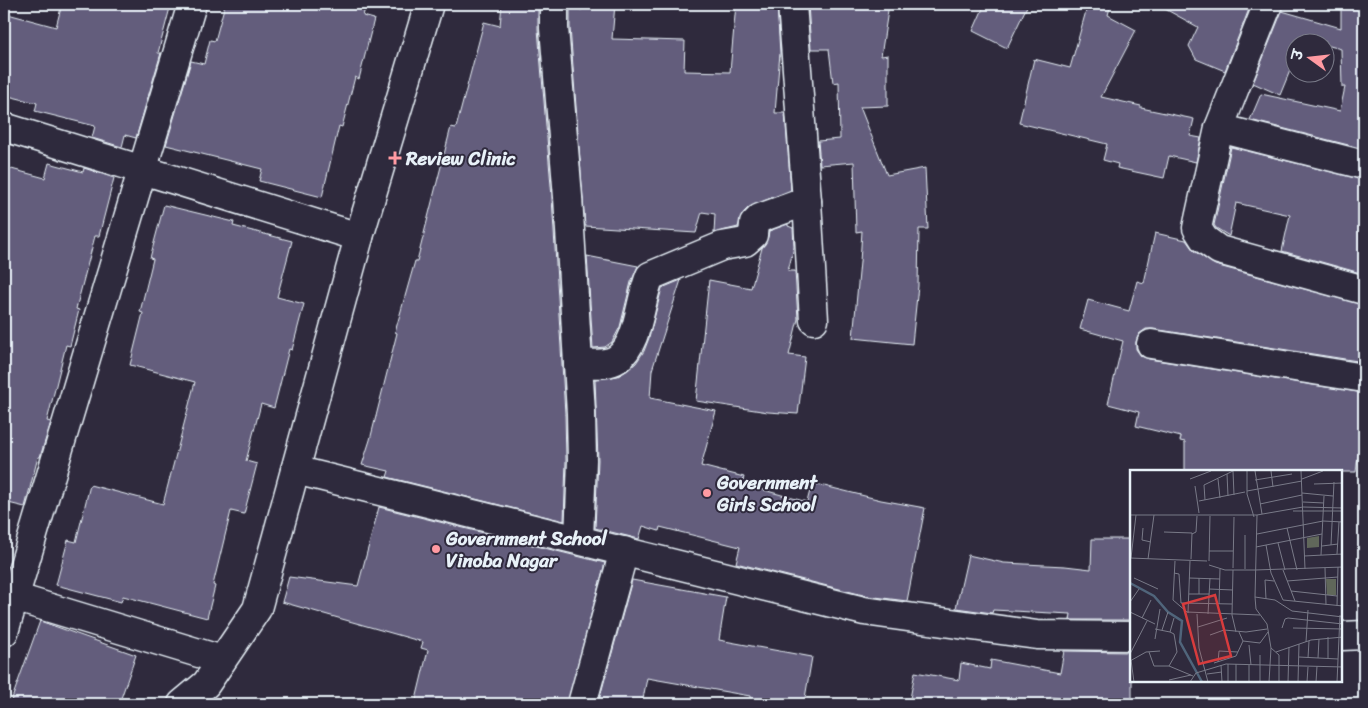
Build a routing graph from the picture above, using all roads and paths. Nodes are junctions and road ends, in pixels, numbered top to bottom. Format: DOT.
graph roads {
  1 [pos="192,4"];
  2 [pos="429,4"];
  3 [pos="554,4"];
  4 [pos="792,4"];
  5 [pos="1268,4"];
  6 [pos="4,127"];
  7 [pos="1219,128"];
  8 [pos="1364,165"];
  9 [pos="143,170"];
  10 [pos="807,201"];
  11 [pos="359,237"];
  12 [pos="1364,290"];
  13 [pos="814,320"];
  14 [pos="1151,344"];
  15 [pos="578,364"];
  16 [pos="1364,378"];
  17 [pos="295,470"];
  18 [pos="579,540"];
  19 [pos="624,551"];
  20 [pos="9,596"];
  21 [pos="4,632"];
  22 [pos="1364,635"];
  23 [pos="1130,636"];
  24 [pos="1343,636"];
  25 [pos="222,660"];
  26 [pos="182,704"];
  27 [pos="582,704"];
  1 -- 9 [label="street"];
  2 -- 11 [label="street"];
  3 -- 15 [label="street"];
  4 -- 10 [label="street"];
  5 -- 7 [label="street"];
  6 -- 9 [label="street"];
  7 -- 8 [label="street"];
  7 -- 12 [label="street"];
  9 -- 11 [label="street"];
  9 -- 20 [label="street"];
  10 -- 13 [label="street"];
  10 -- 15 [label="street"];
  11 -- 17 [label="street"];
  14 -- 16 [label="street"];
  15 -- 18 [label="street"];
  17 -- 18 [label="street"];
  17 -- 25 [label="street"];
  18 -- 19 [label="street"];
  19 -- 23 [label="street"];
  19 -- 27 [label="street"];
  20 -- 21 [label="street"];
  20 -- 25 [label="street"];
  22 -- 24 [label="street"];
  25 -- 26 [label="street"];
}
